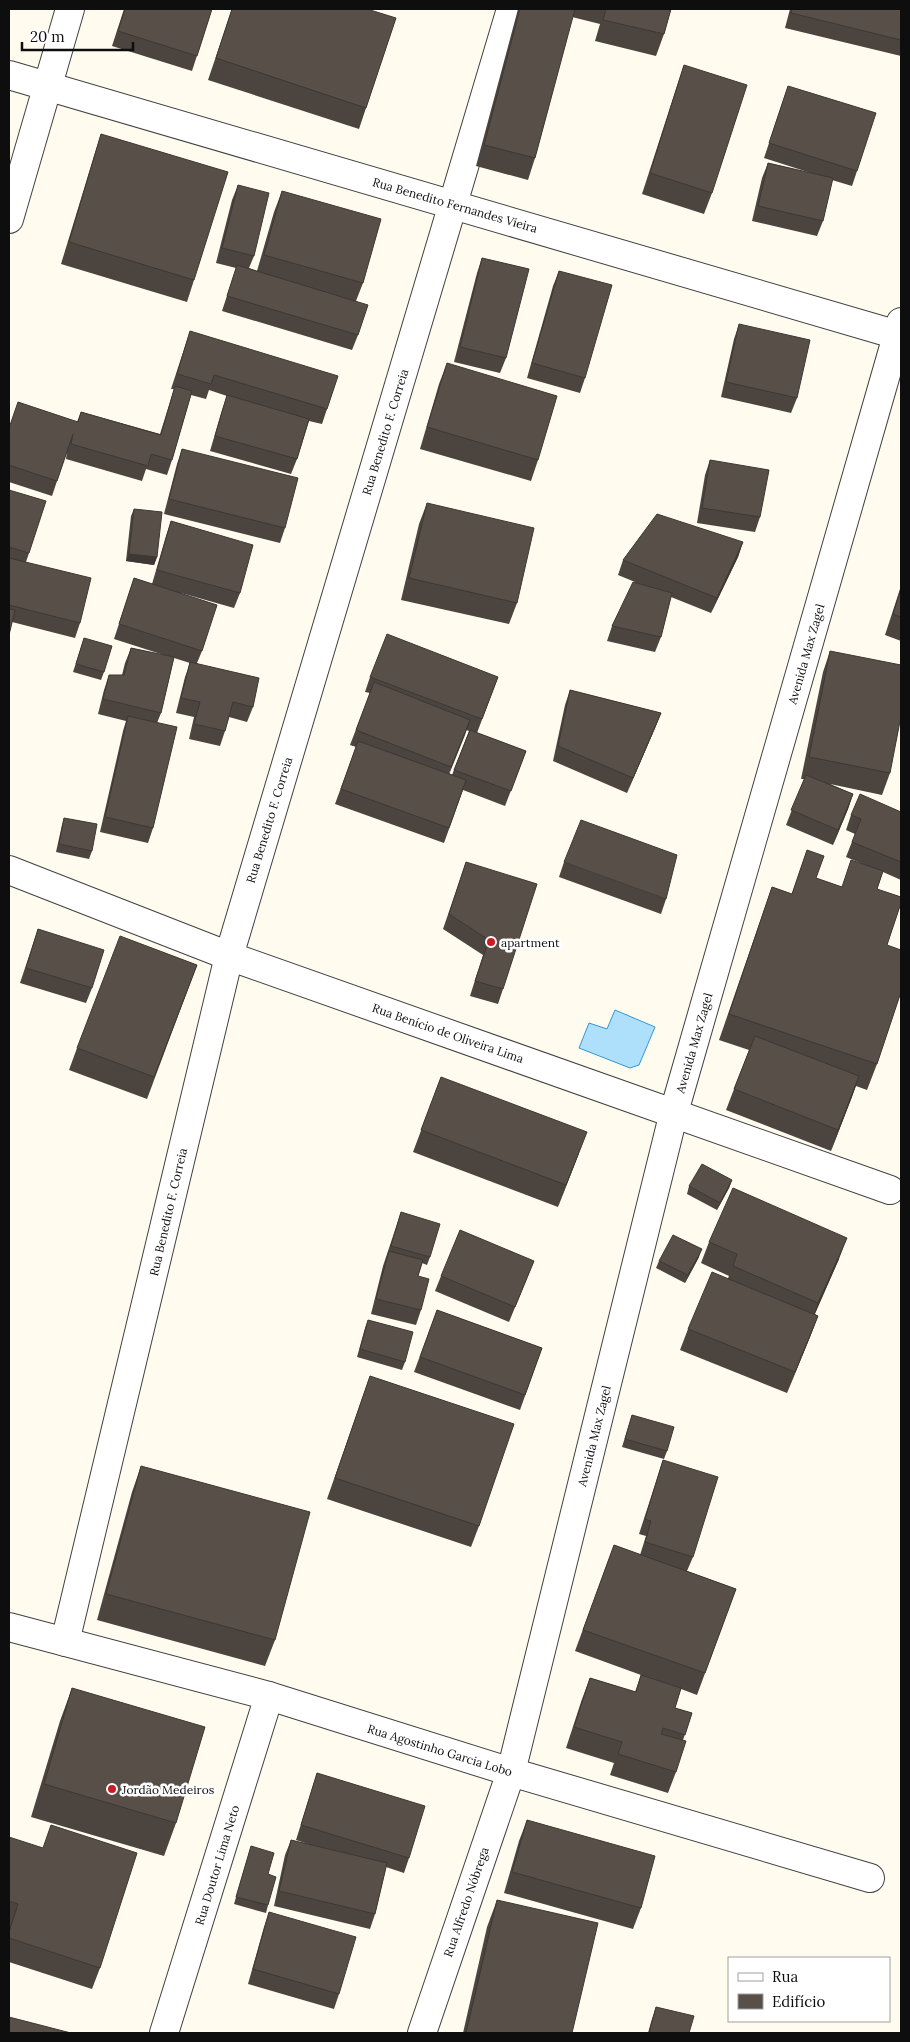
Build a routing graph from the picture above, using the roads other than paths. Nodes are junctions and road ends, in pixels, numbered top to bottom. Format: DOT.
graph roads {
  1 [pos="70,9"];
  2 [pos="511,9"];
  3 [pos="9,75"];
  4 [pos="49,86"];
  5 [pos="452,204"];
  6 [pos="9,219"];
  7 [pos="900,331"];
  8 [pos="9,870"];
  9 [pos="229,956"];
  10 [pos="674,1112"];
  11 [pos="890,1190"];
  12 [pos="9,1627"];
  13 [pos="65,1642"];
  14 [pos="269,1696"];
  15 [pos="511,1772"];
  16 [pos="870,1878"];
  17 [pos="164,2033"];
  18 [pos="422,2033"];
  1 -- 4 [label="street"];
  2 -- 5 [label="street, Rua Benedito F. Correia"];
  3 -- 4 [label="street, Rua Benedito Fernandes Vieira"];
  4 -- 5 [label="street, Rua Benedito Fernandes Vieira"];
  4 -- 6 [label="street"];
  5 -- 7 [label="street, Rua Benedito Fernandes Vieira"];
  5 -- 9 [label="street, Rua Benedito F. Correia"];
  7 -- 10 [label="street, Avenida Max Zagel"];
  8 -- 9 [label="street, Rua Benício de Oliveira Lima"];
  9 -- 10 [label="street, Rua Benício de Oliveira Lima"];
  9 -- 13 [label="street, Rua Benedito F. Correia"];
  10 -- 11 [label="street, Rua Benício de Oliveira Lima"];
  10 -- 15 [label="street, Avenida Max Zagel"];
  12 -- 13 [label="street, Rua Agostinho Garcia Lobo"];
  13 -- 14 [label="street, Rua Agostinho Garcia Lobo"];
  14 -- 15 [label="street, Rua Agostinho Garcia Lobo"];
  14 -- 17 [label="street, Rua Doutor Lima Neto"];
  15 -- 16 [label="street, Rua Agostinho Garcia Lobo"];
  15 -- 18 [label="street, Rua Alfredo Nóbrega"];
}
